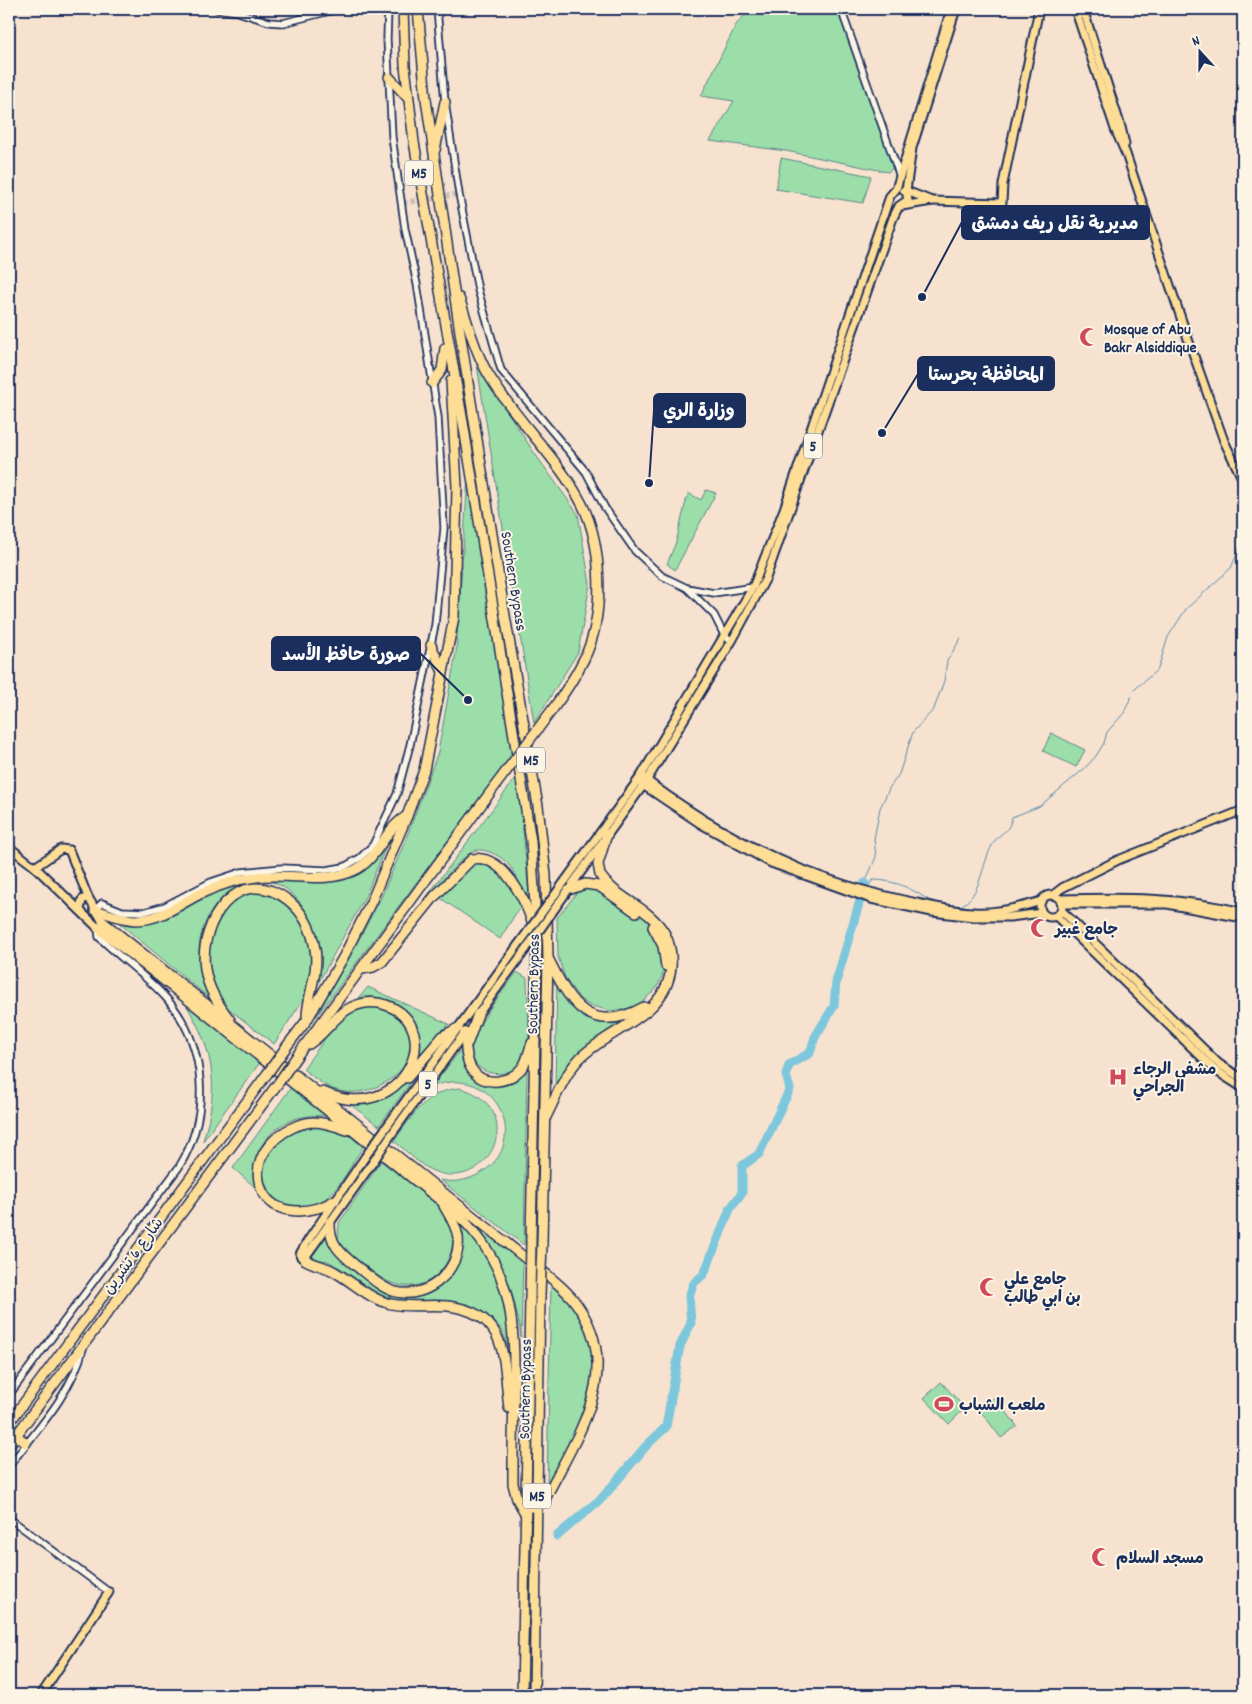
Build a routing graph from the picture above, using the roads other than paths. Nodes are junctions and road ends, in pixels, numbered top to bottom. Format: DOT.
graph roads {
  1 [pos="130,9"];
  2 [pos="156,9"];
  3 [pos="217,9"];
  4 [pos="338,9"];
  5 [pos="388,9"];
  6 [pos="404,9"];
  7 [pos="418,9"];
  8 [pos="437,9"];
  9 [pos="842,9"];
  10 [pos="950,9"];
  11 [pos="956,9"];
  12 [pos="1039,9"];
  13 [pos="1075,9"];
  14 [pos="1083,9"];
  15 [pos="389,77"];
  16 [pos="408,99"];
  17 [pos="446,102"];
  18 [pos="1126,154"];
  19 [pos="434,156"];
  20 [pos="900,174"];
  21 [pos="896,189"];
  22 [pos="906,191"];
  23 [pos="891,200"];
  24 [pos="932,201"];
  25 [pos="900,206"];
  26 [pos="453,281"];
  27 [pos="446,335"];
  28 [pos="452,366"];
  29 [pos="432,382"];
  30 [pos="1243,480"];
  31 [pos="757,587"];
  32 [pos="687,588"];
  33 [pos="724,635"];
  34 [pos="732,641"];
  35 [pos="431,645"];
  36 [pos="443,672"];
  37 [pos="668,741"];
  38 [pos="642,781"];
  39 [pos="1243,810"];
  40 [pos="407,816"];
  41 [pos="607,834"];
  42 [pos="9,847"];
  43 [pos="590,851"];
  44 [pos="35,867"];
  45 [pos="568,890"];
  46 [pos="1053,895"];
  47 [pos="88,897"];
  48 [pos="872,897"];
  49 [pos="1041,901"];
  50 [pos="1061,904"];
  51 [pos="80,910"];
  52 [pos="95,910"];
  53 [pos="1243,912"];
  54 [pos="1042,913"];
  55 [pos="1056,916"];
  56 [pos="1243,918"];
  57 [pos="101,925"];
  58 [pos="537,938"];
  59 [pos="548,958"];
  60 [pos="362,969"];
  61 [pos="645,1009"];
  62 [pos="478,1014"];
  63 [pos="307,1020"];
  64 [pos="461,1031"];
  65 [pos="246,1036"];
  66 [pos="535,1036"];
  67 [pos="302,1050"];
  68 [pos="466,1050"];
  69 [pos="1243,1078"];
  70 [pos="398,1084"];
  71 [pos="311,1087"];
  72 [pos="1243,1088"];
  73 [pos="544,1120"];
  74 [pos="354,1132"];
  75 [pos="335,1200"];
  76 [pos="441,1201"];
  77 [pos="330,1222"];
  78 [pos="304,1258"];
  79 [pos="84,1344"];
  80 [pos="9,1395"];
  81 [pos="11,1419"];
  82 [pos="513,1429"];
  83 [pos="16,1436"];
  84 [pos="26,1443"];
  85 [pos="9,1445"];
  86 [pos="9,1466"];
  87 [pos="536,1507"];
  88 [pos="525,1510"];
  89 [pos="9,1518"];
  90 [pos="109,1592"];
  91 [pos="40,1695"];
  92 [pos="522,1695"];
  93 [pos="534,1695"];
  1 -- 2 [label="street"];
  3 -- 4 [label="street"];
  5 -- 15 [label="street"];
  6 -- 16 [label="highway, M5"];
  7 -- 19 [label="highway, M5"];
  8 -- 17 [label="street"];
  9 -- 20 [label="street"];
  10 -- 20 [label="main road, 5"];
  11 -- 22 [label="main road, 5"];
  12 -- 24 [label="main road"];
  13 -- 18 [label="main road"];
  14 -- 18 [label="main road"];
  15 -- 16 [label="highway"];
  15 -- 29 [label="street"];
  16 -- 27 [label="highway, M5"];
  17 -- 19 [label="highway"];
  17 -- 32 [label="street"];
  18 -- 30 [label="main road"];
  19 -- 26 [label="highway, M5"];
  20 -- 21 [label="main road, 5"];
  21 -- 22 [label="main road"];
  21 -- 23 [label="main road, 5"];
  22 -- 24 [label="main road"];
  22 -- 25 [label="main road, 5"];
  23 -- 25 [label="main road"];
  23 -- 31 [label="main road, 5"];
  24 -- 25 [label="main road"];
  25 -- 31 [label="main road, 5"];
  26 -- 59 [label="highway, Southern Bypass / M5"];
  26 -- 60 [label="highway, شارع 6 تشرين, bridge"];
  27 -- 28 [label="highway, Southern Bypass / M5"];
  27 -- 29 [label="highway"];
  28 -- 36 [label="highway, شارع 6 تشرين"];
  28 -- 58 [label="highway, Southern Bypass / M5"];
  29 -- 35 [label="street"];
  31 -- 32 [label="street"];
  31 -- 33 [label="main road, 5"];
  31 -- 34 [label="main road, 5"];
  32 -- 33 [label="street"];
  33 -- 34 [label="street"];
  33 -- 37 [label="main road, 5"];
  34 -- 37 [label="main road, 5"];
  35 -- 36 [label="highway"];
  35 -- 52 [label="street"];
  36 -- 40 [label="highway, شارع 6 تشرين"];
  37 -- 38 [label="main road, 5"];
  38 -- 41 [label="main road, 5"];
  38 -- 43 [label="main road, 5"];
  38 -- 48 [label="main road"];
  39 -- 46 [label="main road"];
  40 -- 52 [label="highway"];
  40 -- 63 [label="highway, شارع 6 تشرين"];
  41 -- 43 [label="main road, 5"];
  41 -- 61 [label="highway"];
  42 -- 44 [label="main road"];
  43 -- 45 [label="main road, 5"];
  43 -- 64 [label="main road, 5, bridge"];
  44 -- 47 [label="main road"];
  44 -- 51 [label="main road"];
  45 -- 61 [label="highway"];
  45 -- 62 [label="main road, 5, bridge"];
  46 -- 49 [label="main road"];
  46 -- 50 [label="main road"];
  47 -- 51 [label="main road"];
  47 -- 52 [label="main road"];
  48 -- 49 [label="main road"];
  48 -- 54 [label="main road"];
  49 -- 54 [label="main road"];
  50 -- 53 [label="main road"];
  50 -- 55 [label="main road"];
  50 -- 56 [label="main road"];
  50 -- 69 [label="main road"];
  51 -- 57 [label="main road"];
  52 -- 57 [label="main road"];
  54 -- 55 [label="main road"];
  55 -- 72 [label="main road"];
  57 -- 65 [label="highway"];
  57 -- 74 [label="highway"];
  57 -- 80 [label="street"];
  58 -- 60 [label="highway"];
  58 -- 66 [label="highway, Southern Bypass / M5"];
  59 -- 61 [label="highway"];
  59 -- 73 [label="highway, Southern Bypass / M5"];
  60 -- 67 [label="highway, شارع 6 تشرين"];
  61 -- 73 [label="highway"];
  62 -- 64 [label="main road, 5"];
  62 -- 68 [label="highway"];
  63 -- 65 [label="highway"];
  63 -- 81 [label="highway, شارع 6 تشرين, bridge"];
  64 -- 68 [label="highway"];
  64 -- 70 [label="highway"];
  64 -- 75 [label="main road, 5, bridge"];
  64 -- 77 [label="main road, 5, bridge"];
  65 -- 71 [label="highway"];
  66 -- 68 [label="highway"];
  66 -- 88 [label="highway, Southern Bypass / M5, bridge"];
  67 -- 70 [label="highway"];
  67 -- 79 [label="highway, شارع 6 تشرين, bridge"];
  70 -- 71 [label="highway"];
  71 -- 87 [label="highway"];
  73 -- 87 [label="highway, Southern Bypass / M5, bridge"];
  74 -- 75 [label="highway"];
  74 -- 76 [label="highway"];
  75 -- 78 [label="main road"];
  76 -- 77 [label="highway"];
  76 -- 82 [label="highway"];
  77 -- 78 [label="main road"];
  78 -- 82 [label="highway"];
  79 -- 83 [label="highway, شارع 6 تشرين"];
  79 -- 84 [label="street"];
  82 -- 88 [label="highway"];
  83 -- 84 [label="highway"];
  83 -- 85 [label="highway, شارع 6 تشرين"];
  84 -- 86 [label="street"];
  87 -- 88 [label="highway"];
  87 -- 93 [label="highway, Southern Bypass / M5"];
  88 -- 92 [label="highway, Southern Bypass / M5"];
  89 -- 90 [label="street"];
  90 -- 91 [label="main road"];
}
